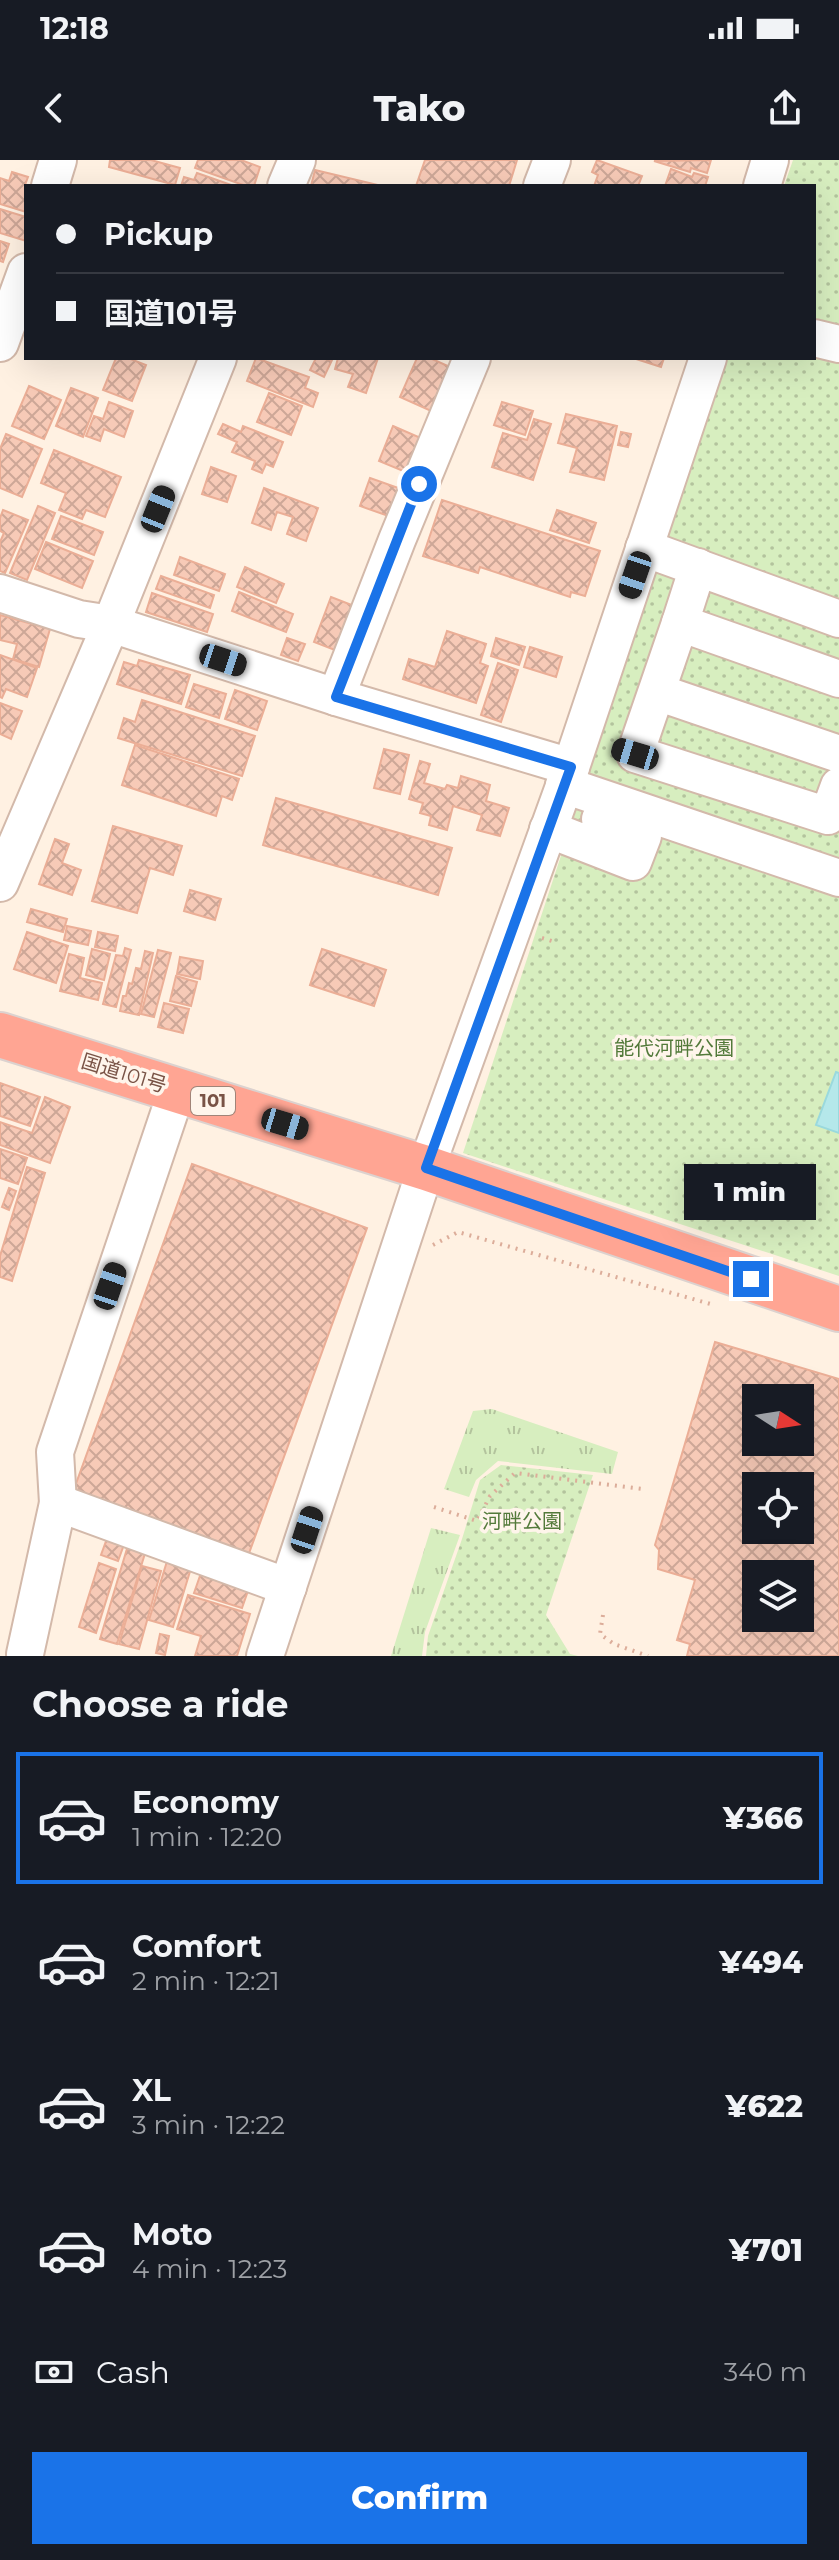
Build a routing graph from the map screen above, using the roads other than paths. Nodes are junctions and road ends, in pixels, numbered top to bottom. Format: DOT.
graph roads {
  1 [pos="58,160"];
  2 [pos="297,160"];
  3 [pos="552,160"];
  4 [pos="770,160"];
  5 [pos="51,184"];
  6 [pos="287,184"];
  7 [pos="543,184"];
  8 [pos="763,184"];
  9 [pos="24,277"];
  10 [pos="816,338"];
  11 [pos="0,343"];
  12 [pos="839,344"];
  13 [pos="217,360"];
  14 [pos="471,360"];
  15 [pos="707,360"];
  16 [pos="644,548"];
  17 [pos="698,567"];
  18 [pos="0,593"];
  19 [pos="839,619"];
  20 [pos="680,623"];
  21 [pos="111,624"];
  22 [pos="839,679"];
  23 [pos="657,692"];
  24 [pos="336,697"];
  25 [pos="635,754"];
  26 [pos="839,754"];
  27 [pos="564,784"];
  28 [pos="839,786"];
  29 [pos="839,878"];
  30 [pos="0,883"];
  31 [pos="0,1035"];
  32 [pos="177,1090"];
  33 [pos="426,1168"];
  34 [pos="839,1309"];
  35 [pos="58,1503"];
  36 [pos="288,1587"];
  37 [pos="19,1653"];
  38 [pos="265,1656"];
  1 -- 5 [label="street"];
  2 -- 6 [label="street"];
  3 -- 7 [label="street"];
  4 -- 8 [label="street"];
  9 -- 11 [label="street"];
  10 -- 12 [label="street"];
  13 -- 21 [label="street"];
  14 -- 24 [label="street"];
  15 -- 16 [label="street"];
  16 -- 17 [label="street"];
  16 -- 27 [label="street"];
  17 -- 19 [label="street"];
  17 -- 20 [label="street"];
  18 -- 21 [label="street"];
  20 -- 22 [label="street"];
  20 -- 23 [label="street"];
  21 -- 24 [label="street"];
  21 -- 30 [label="street"];
  23 -- 25 [label="street"];
  23 -- 26 [label="street"];
  24 -- 27 [label="street"];
  25 -- 27 [label="street"];
  25 -- 28 [label="street"];
  27 -- 29 [label="street"];
  27 -- 33 [label="street"];
  31 -- 32 [label="highway, 国道101号 / 101"];
  32 -- 33 [label="highway, 国道101号 / 101"];
  32 -- 35 [label="street"];
  33 -- 34 [label="highway, 国道101号 / 101"];
  33 -- 36 [label="street"];
  35 -- 36 [label="street"];
  35 -- 37 [label="street"];
  36 -- 38 [label="street"];
}
